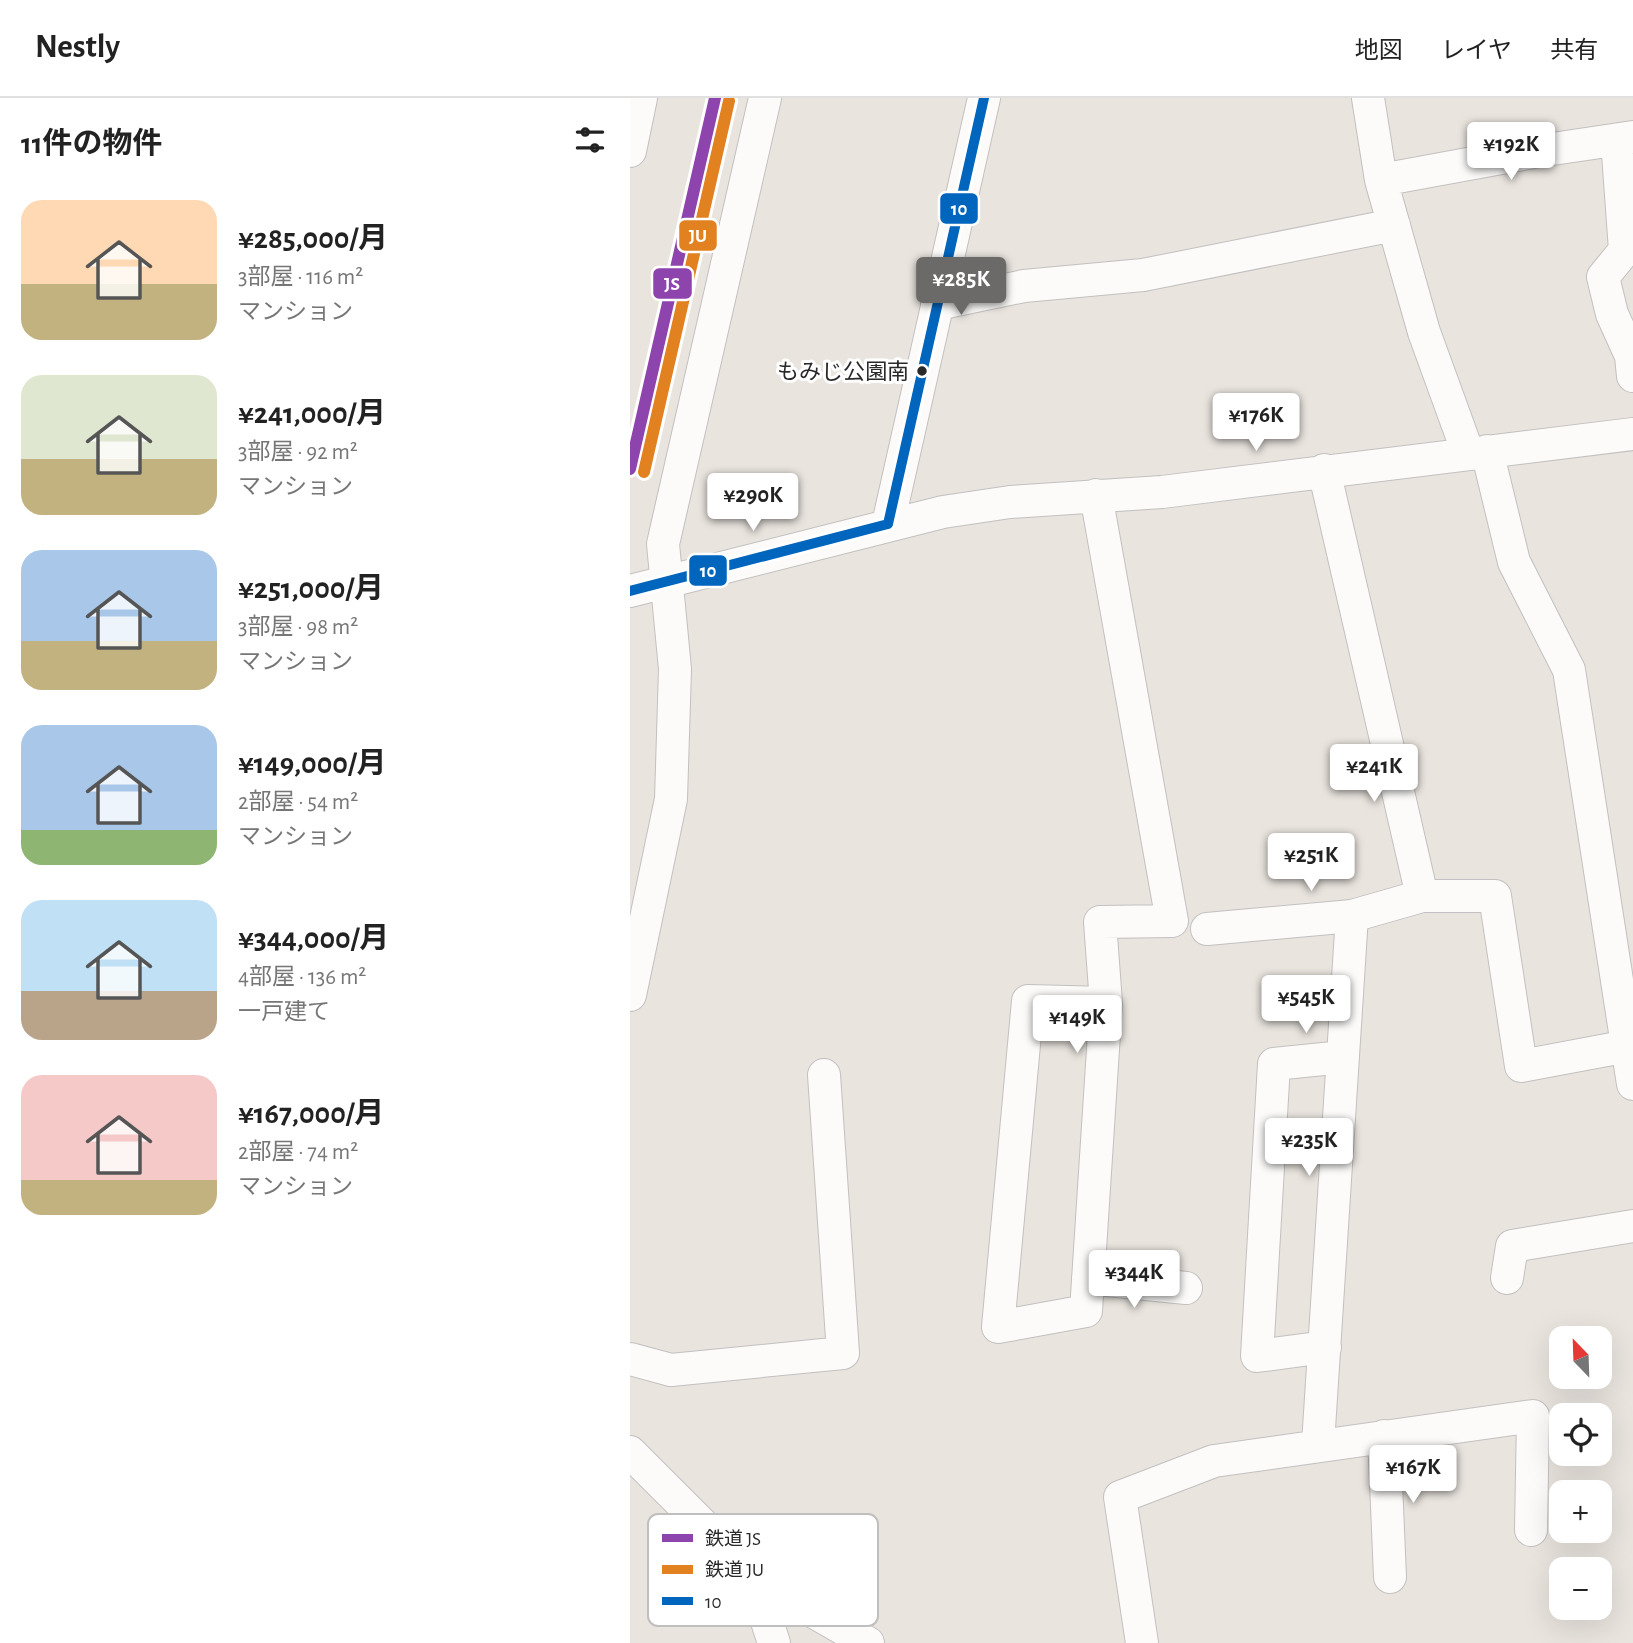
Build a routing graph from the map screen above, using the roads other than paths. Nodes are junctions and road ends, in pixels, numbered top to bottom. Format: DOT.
graph roads {
  1 [pos="641,98"];
  2 [pos="765,98"];
  3 [pos="984,98"];
  4 [pos="1368,98"];
  5 [pos="1625,138"];
  6 [pos="630,151"];
  7 [pos="1381,180"];
  8 [pos="1394,225"];
  9 [pos="1629,251"];
  10 [pos="937,303"];
  11 [pos="1632,360"];
  12 [pos="1633,434"];
  13 [pos="1477,452"];
  14 [pos="1324,470"];
  15 [pos="1096,495"];
  16 [pos="888,524"];
  17 [pos="666,582"];
  18 [pos="630,591"];
  19 [pos="1422,896"];
  20 [pos="1352,916"];
  21 [pos="1207,929"];
  22 [pos="630,995"];
  23 [pos="1107,1003"];
  24 [pos="1628,1046"];
  25 [pos="1343,1057"];
  26 [pos="824,1075"];
  27 [pos="1633,1084"];
  28 [pos="1633,1227"];
  29 [pos="1088,1278"];
  30 [pos="1507,1278"];
  31 [pos="1186,1288"];
  32 [pos="1325,1347"];
  33 [pos="630,1359"];
  34 [pos="1384,1436"];
  35 [pos="1318,1444"];
  36 [pos="630,1452"];
  37 [pos="695,1514"];
  38 [pos="1531,1530"];
  39 [pos="1390,1577"];
  40 [pos="768,1626"];
  41 [pos="839,1626"];
  42 [pos="774,1643"];
  43 [pos="868,1643"];
  44 [pos="1142,1643"];
  1 -- 6 [label="street"];
  2 -- 17 [label="street"];
  3 -- 10 [label="street"];
  4 -- 7 [label="street"];
  5 -- 7 [label="street"];
  5 -- 9 [label="street"];
  7 -- 8 [label="street"];
  8 -- 10 [label="street"];
  8 -- 13 [label="street"];
  9 -- 11 [label="street"];
  10 -- 16 [label="street"];
  12 -- 13 [label="street"];
  13 -- 14 [label="street"];
  13 -- 24 [label="street"];
  14 -- 15 [label="street"];
  14 -- 19 [label="street"];
  15 -- 16 [label="street"];
  15 -- 23 [label="street"];
  16 -- 17 [label="street"];
  17 -- 18 [label="street"];
  17 -- 22 [label="street"];
  19 -- 20 [label="street"];
  19 -- 24 [label="street"];
  20 -- 21 [label="street"];
  20 -- 25 [label="street"];
  23 -- 29 [label="street"];
  23 -- 29 [label="street"];
  24 -- 27 [label="street"];
  25 -- 32 [label="street"];
  25 -- 32 [label="street"];
  26 -- 33 [label="street"];
  28 -- 30 [label="street"];
  29 -- 31 [label="street"];
  32 -- 35 [label="street"];
  34 -- 35 [label="street"];
  34 -- 38 [label="street"];
  34 -- 39 [label="street"];
  35 -- 44 [label="street"];
  36 -- 37 [label="street"];
  40 -- 42 [label="street"];
  41 -- 43 [label="street"];
}
